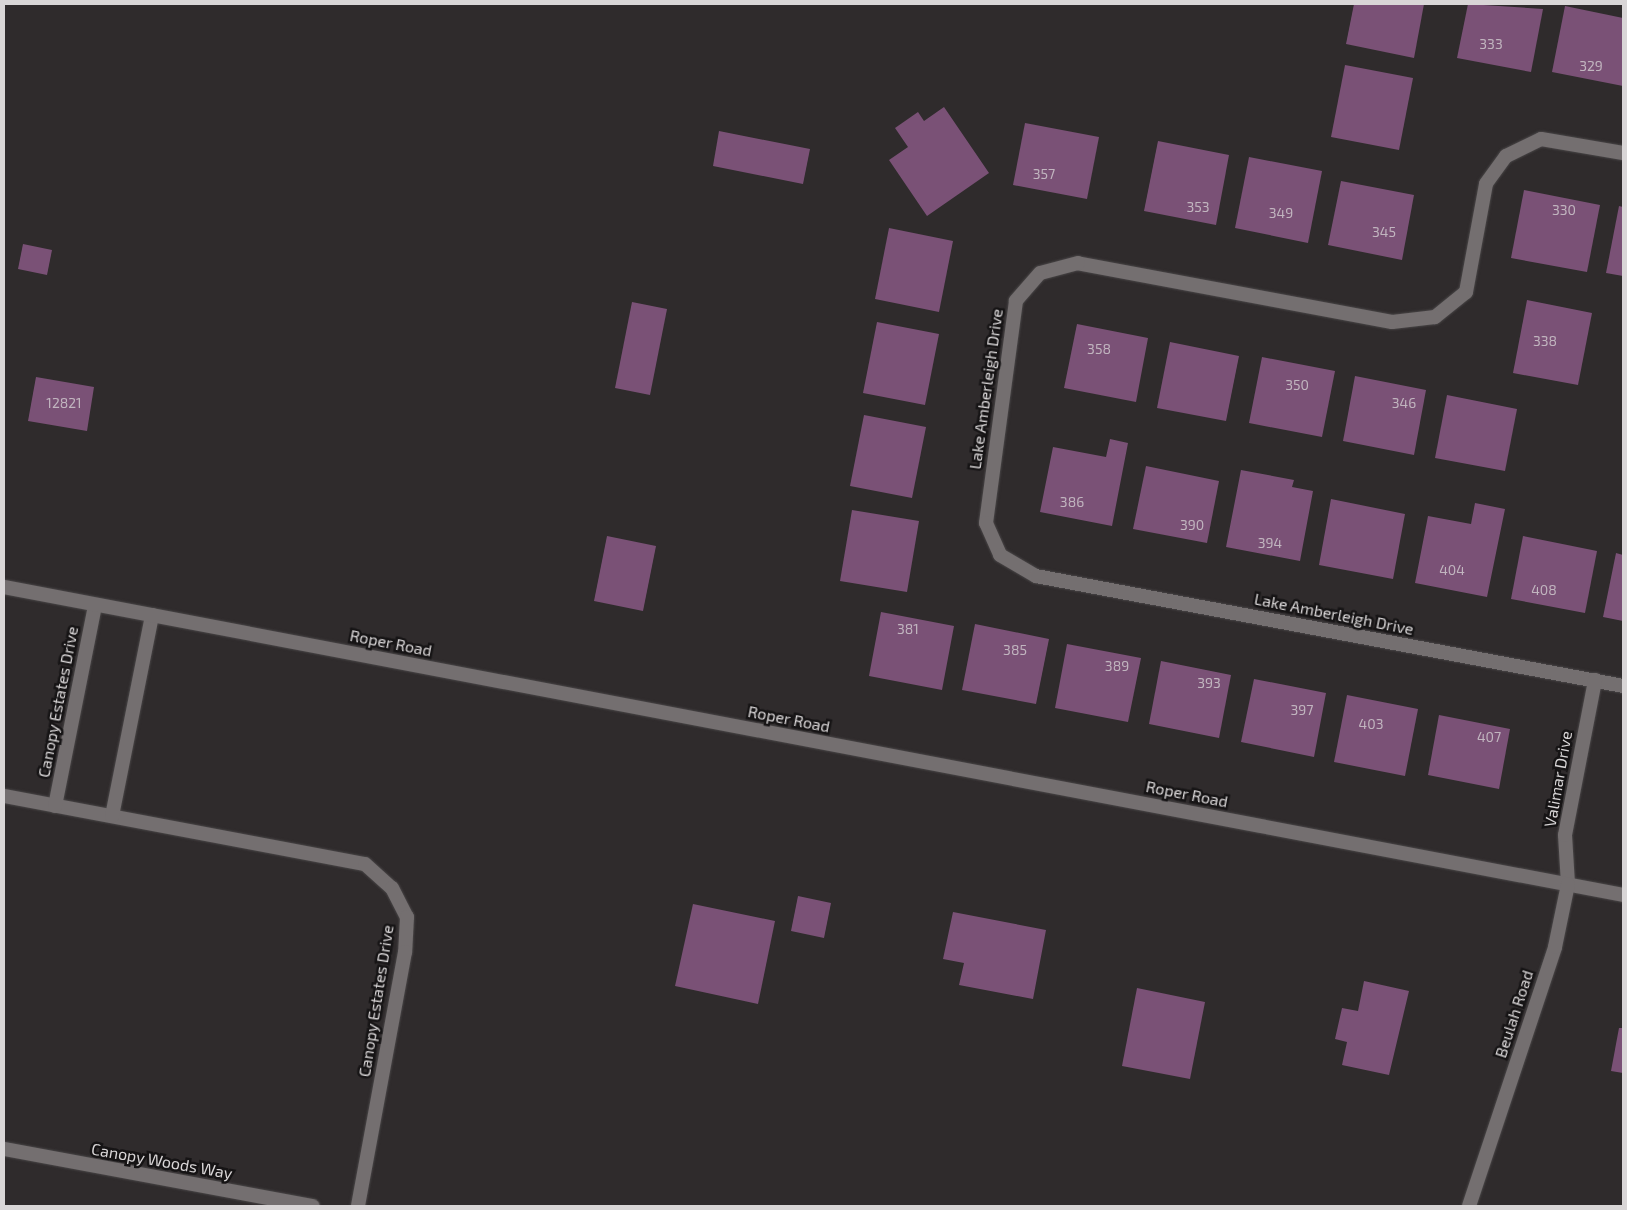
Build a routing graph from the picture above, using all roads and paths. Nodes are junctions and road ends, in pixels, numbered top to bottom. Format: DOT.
graph roads {
  1 [pos="1623,153"];
  2 [pos="4,587"];
  3 [pos="95,605"];
  4 [pos="152,615"];
  5 [pos="1595,680"];
  6 [pos="1623,686"];
  7 [pos="4,796"];
  8 [pos="55,806"];
  9 [pos="112,816"];
  10 [pos="1568,884"];
  11 [pos="1623,894"];
  12 [pos="4,1149"];
  13 [pos="313,1206"];
  14 [pos="358,1206"];
  15 [pos="1469,1206"];
  1 -- 5 [label="street, Lake Amberleigh Drive"];
  2 -- 3 [label="street, Roper Road"];
  3 -- 4 [label="street, Roper Road"];
  3 -- 8 [label="street, Canopy Estates Drive"];
  4 -- 9 [label="street"];
  4 -- 10 [label="street, Roper Road"];
  5 -- 6 [label="street, Lake Amberleigh Drive"];
  5 -- 10 [label="street, Valimar Drive"];
  7 -- 8 [label="street, Canopy Estates Drive"];
  8 -- 9 [label="street, Canopy Estates Drive"];
  9 -- 14 [label="street, Canopy Estates Drive"];
  10 -- 11 [label="street"];
  10 -- 15 [label="street, Beulah Road"];
  12 -- 13 [label="street, Canopy Woods Way"];
}
